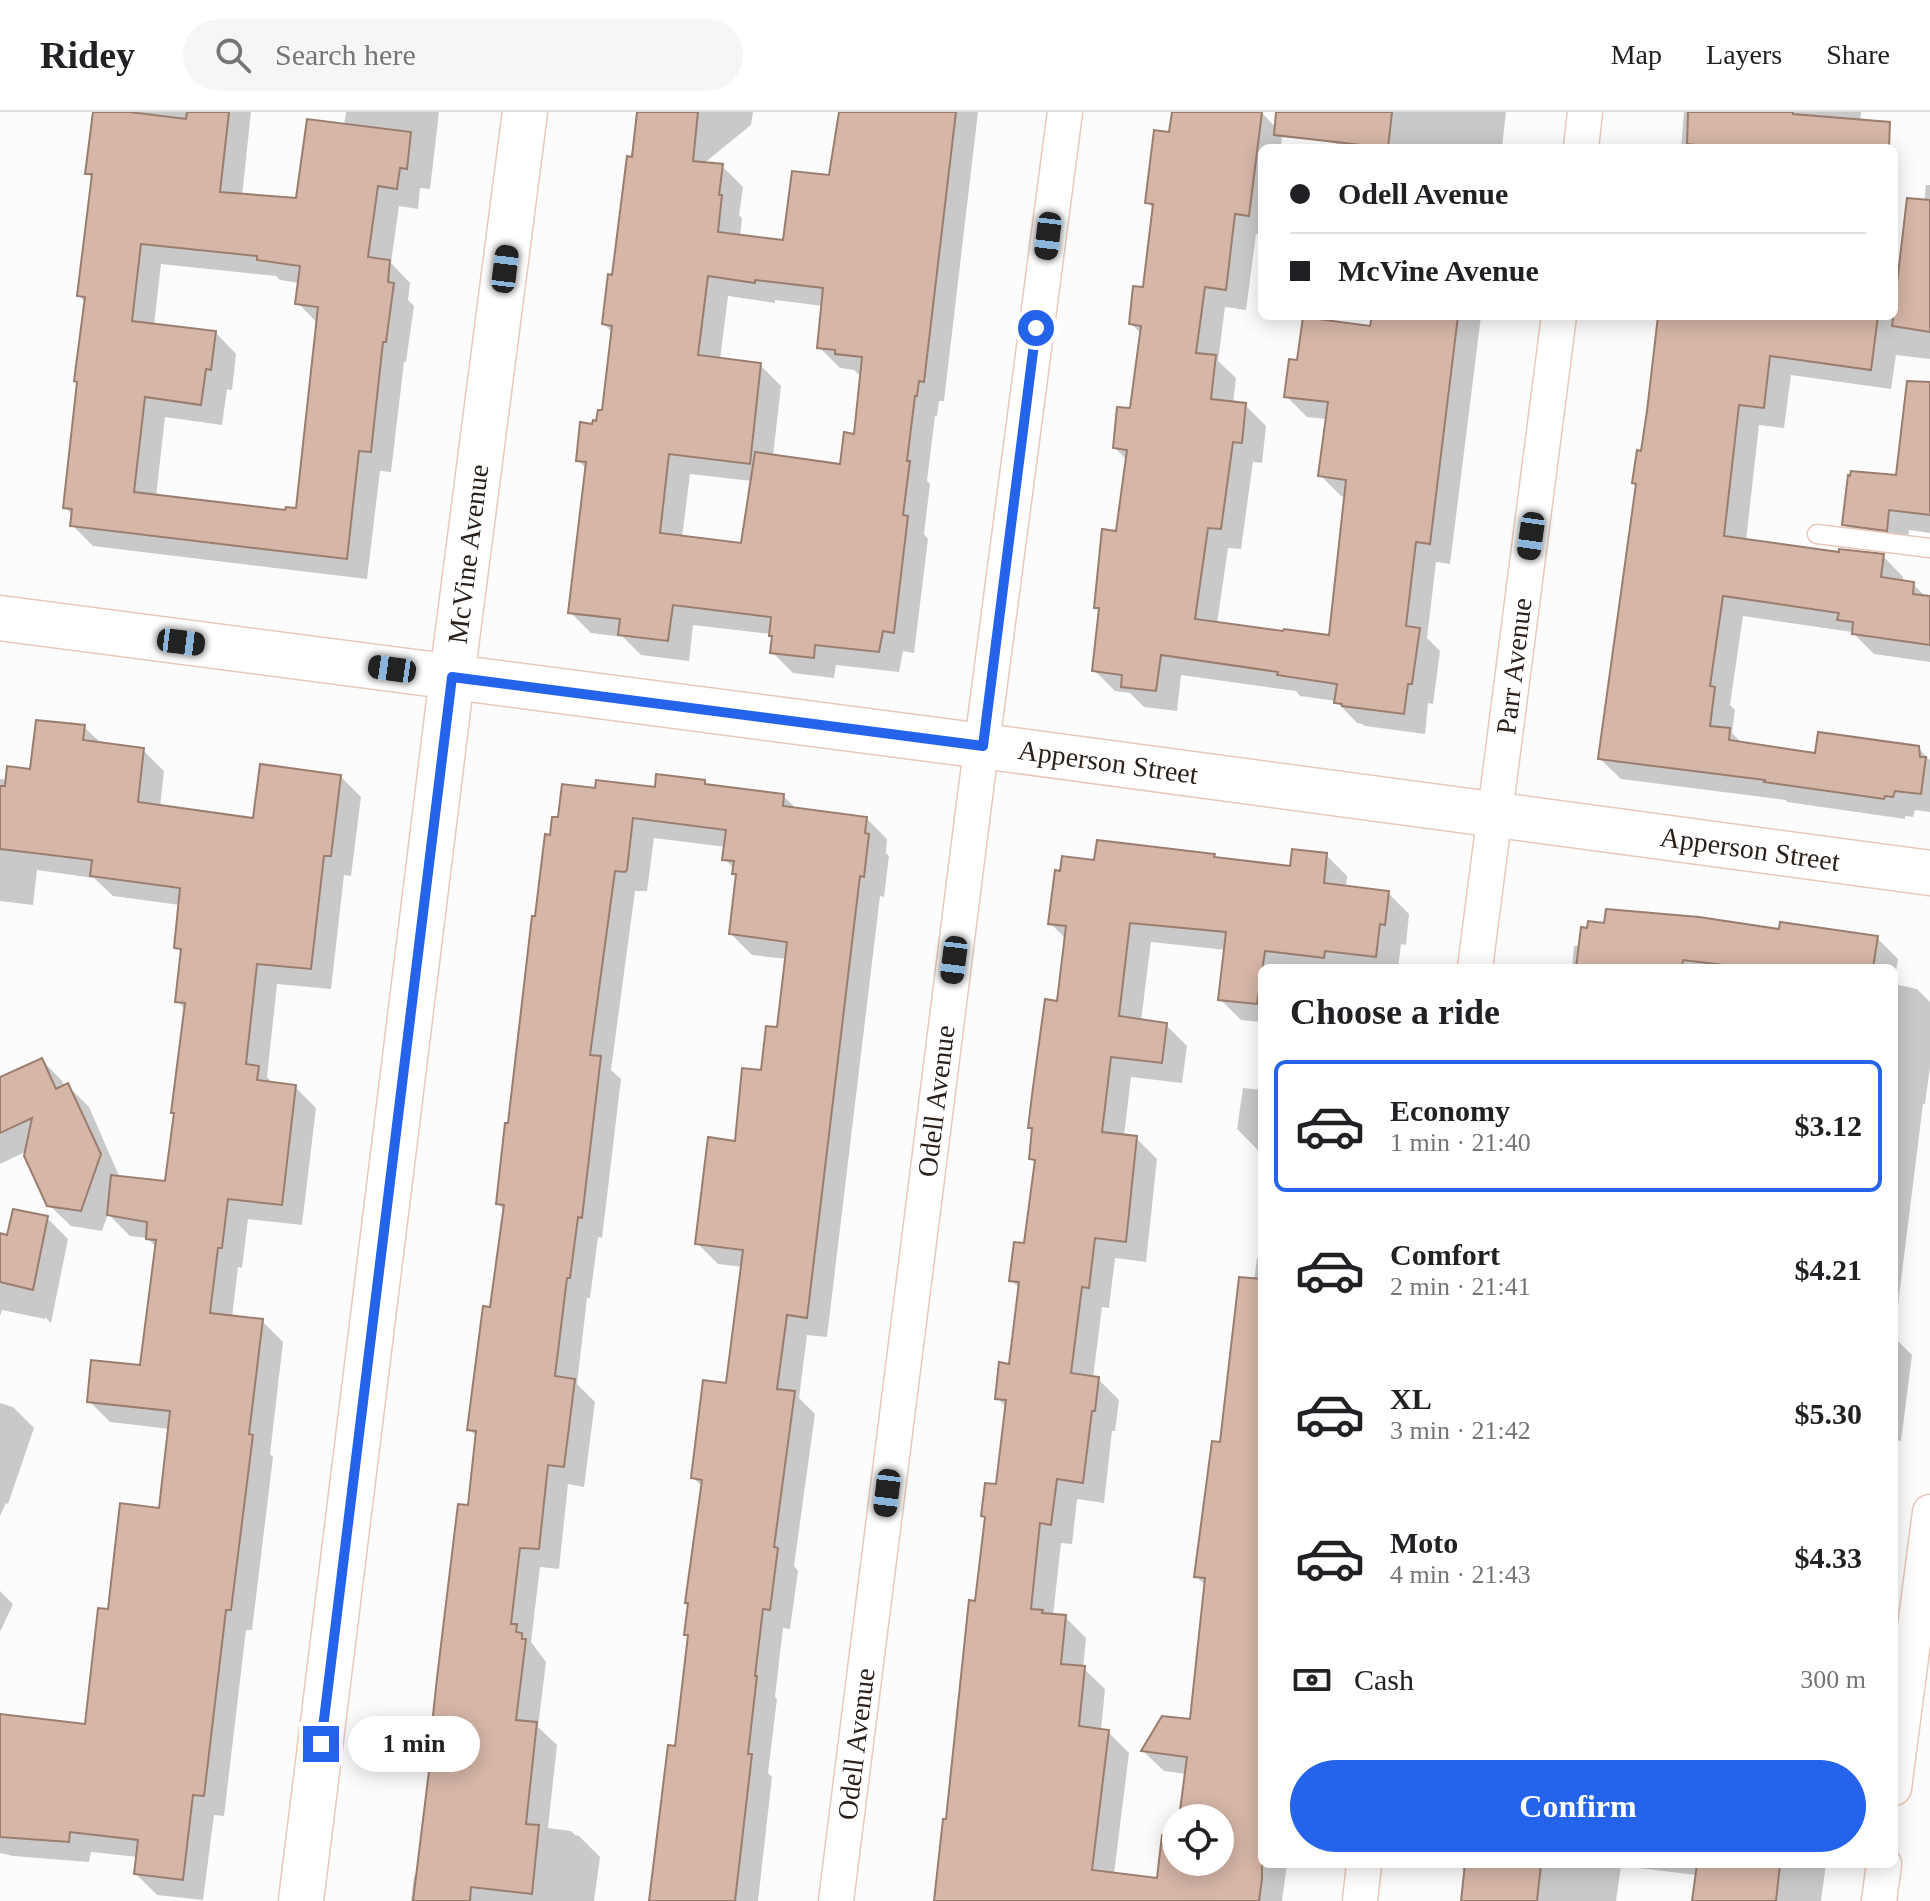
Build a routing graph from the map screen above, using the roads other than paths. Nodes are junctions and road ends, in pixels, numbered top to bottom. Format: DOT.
graph roads {
  1 [pos="525,112"];
  2 [pos="1065,112"];
  3 [pos="1585,112"];
  4 [pos="1581,144"];
  5 [pos="1558,320"];
  6 [pos="1817,534"];
  7 [pos="1930,548"];
  8 [pos="0,618"];
  9 [pos="452,677"];
  10 [pos="983,746"];
  11 [pos="1495,814"];
  12 [pos="1930,873"];
  13 [pos="1476,964"];
  14 [pos="1930,1512"];
  15 [pos="1898,1757"];
  16 [pos="1364,1868"];
  17 [pos="1883,1868"];
  18 [pos="301,1901"];
  19 [pos="836,1901"];
  20 [pos="1360,1901"];
  21 [pos="1879,1901"];
  1 -- 9 [label="street, McVine Avenue"];
  2 -- 10 [label="street, Odell Avenue"];
  3 -- 4 [label="street"];
  5 -- 11 [label="street, Parr Avenue"];
  6 -- 7 [label="lane"];
  8 -- 9 [label="street, Apperson Street"];
  9 -- 10 [label="street, Apperson Street"];
  9 -- 18 [label="street, McVine Avenue"];
  10 -- 11 [label="street, Apperson Street"];
  10 -- 19 [label="street, Odell Avenue"];
  11 -- 12 [label="street, Apperson Street"];
  11 -- 13 [label="street, Parr Avenue"];
  14 -- 15 [label="street"];
  16 -- 20 [label="street"];
  17 -- 21 [label="street"];
}
